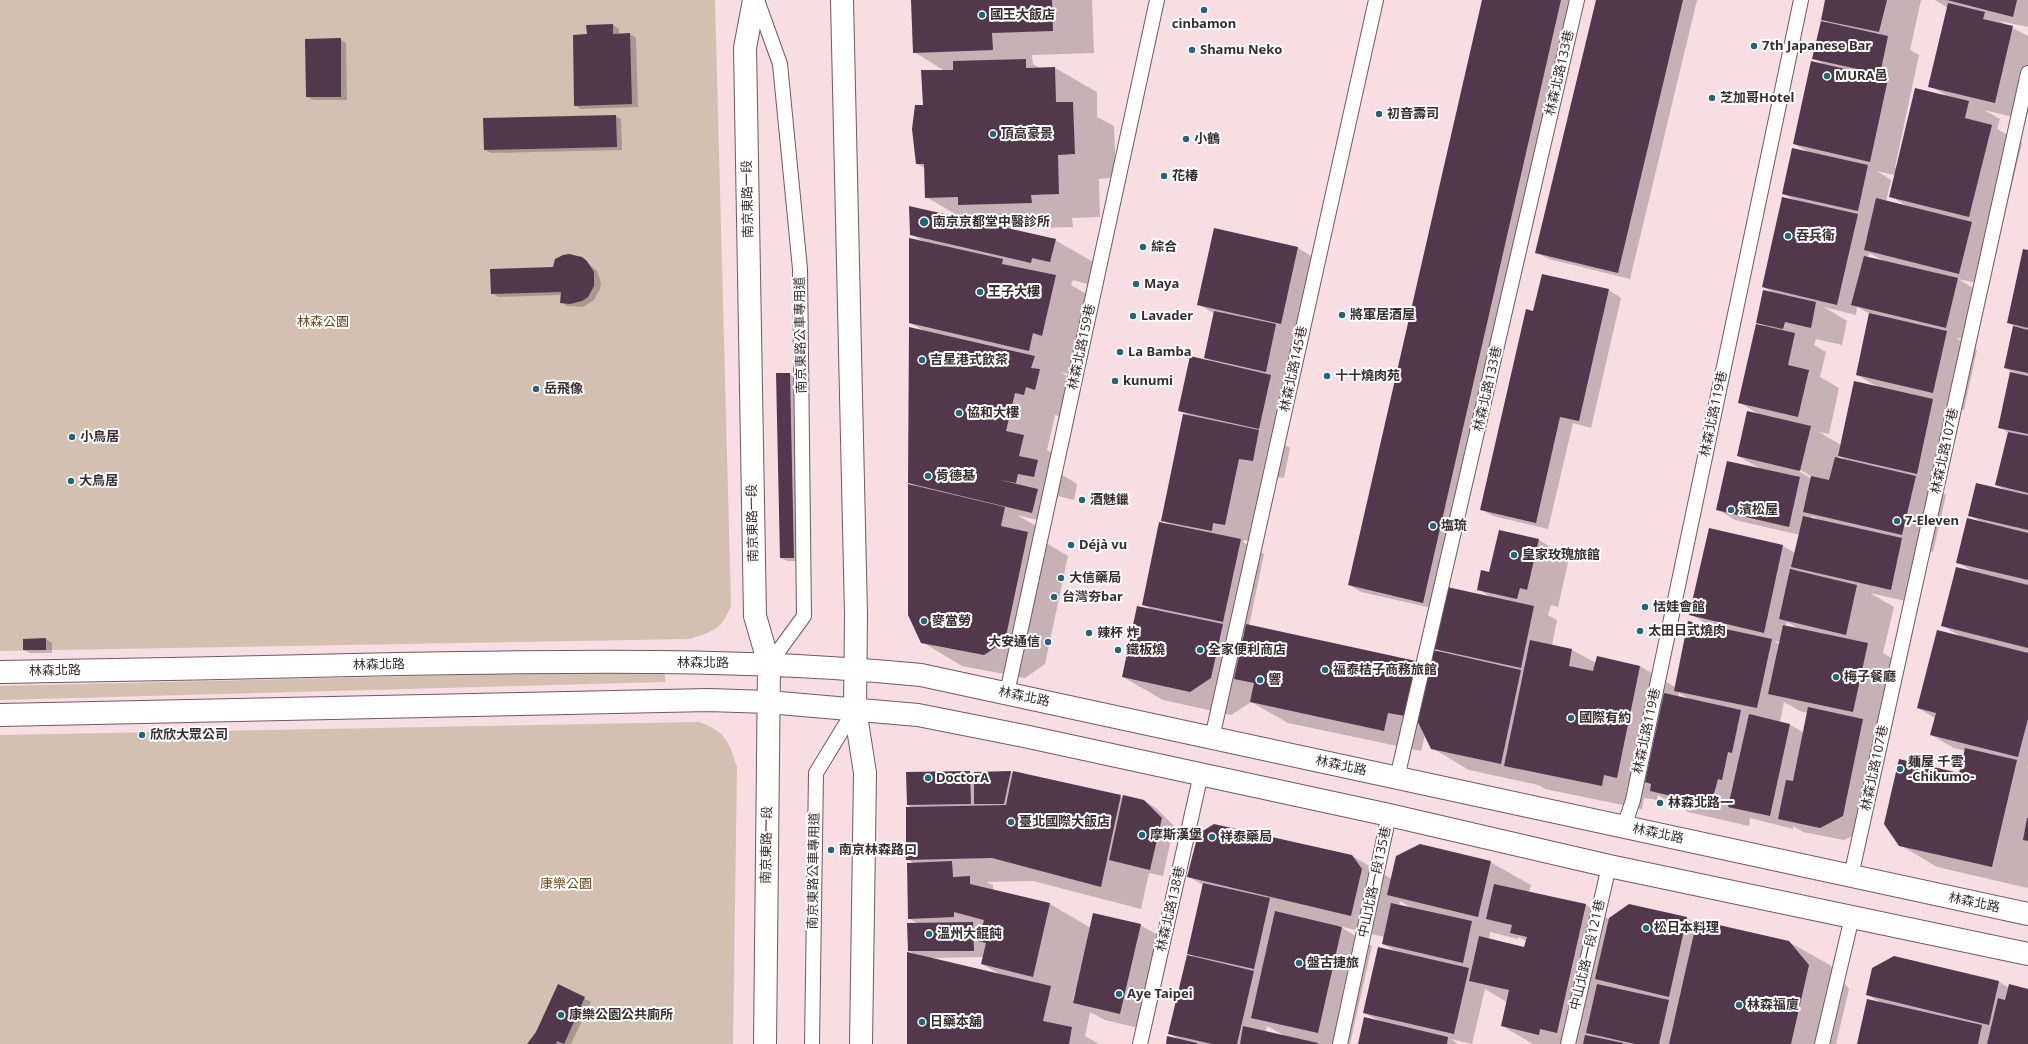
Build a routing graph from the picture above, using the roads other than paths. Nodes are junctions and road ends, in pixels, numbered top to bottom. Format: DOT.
graph roads {
  1 [pos="755,0"];
  2 [pos="842,0"];
  3 [pos="1157,0"];
  4 [pos="1376,0"];
  5 [pos="1577,0"];
  6 [pos="1801,0"];
  7 [pos="2028,73"];
  8 [pos="769,664"];
  9 [pos="856,668"];
  10 [pos="0,672"];
  11 [pos="1007,694"];
  12 [pos="768,702"];
  13 [pos="855,709"];
  14 [pos="0,715"];
  15 [pos="1212,738"];
  16 [pos="1201,774"];
  17 [pos="1397,778"];
  18 [pos="1389,814"];
  19 [pos="1624,826"];
  20 [pos="1609,866"];
  21 [pos="1851,876"];
  22 [pos="2028,914"];
  23 [pos="1852,917"];
  24 [pos="2028,954"];
  25 [pos="765,1044"];
  26 [pos="812,1044"];
  27 [pos="861,1044"];
  28 [pos="1140,1044"];
  29 [pos="1340,1044"];
  30 [pos="1568,1044"];
  31 [pos="1822,1044"];
  1 -- 8 [label="street, 南京東路一段"];
  1 -- 8 [label="lane, 南京東路公車專用道"];
  2 -- 9 [label="street"];
  3 -- 11 [label="lane, 林森北路159巷"];
  4 -- 15 [label="lane, 林森北路145巷"];
  5 -- 17 [label="lane, 林森北路133巷"];
  6 -- 19 [label="lane, 林森北路119巷"];
  7 -- 21 [label="lane, 林森北路107巷"];
  8 -- 9 [label="street, 林森北路"];
  8 -- 10 [label="street, 林森北路"];
  8 -- 12 [label="street, 南京東路一段"];
  9 -- 11 [label="street, 林森北路"];
  9 -- 13 [label="street"];
  11 -- 15 [label="street, 林森北路"];
  12 -- 13 [label="street"];
  12 -- 14 [label="street"];
  12 -- 25 [label="street, 南京東路一段"];
  13 -- 16 [label="street"];
  13 -- 26 [label="lane, 南京東路公車專用道"];
  13 -- 27 [label="street"];
  15 -- 17 [label="street, 林森北路"];
  16 -- 18 [label="street"];
  16 -- 28 [label="lane, 林森北路138巷"];
  17 -- 19 [label="street, 林森北路"];
  18 -- 20 [label="street"];
  18 -- 29 [label="lane, 中山北路一段135巷"];
  19 -- 21 [label="street, 林森北路"];
  20 -- 23 [label="street"];
  20 -- 30 [label="lane, 中山北路一段121巷"];
  21 -- 22 [label="street, 林森北路"];
  23 -- 24 [label="street"];
  23 -- 31 [label="lane"];
}
